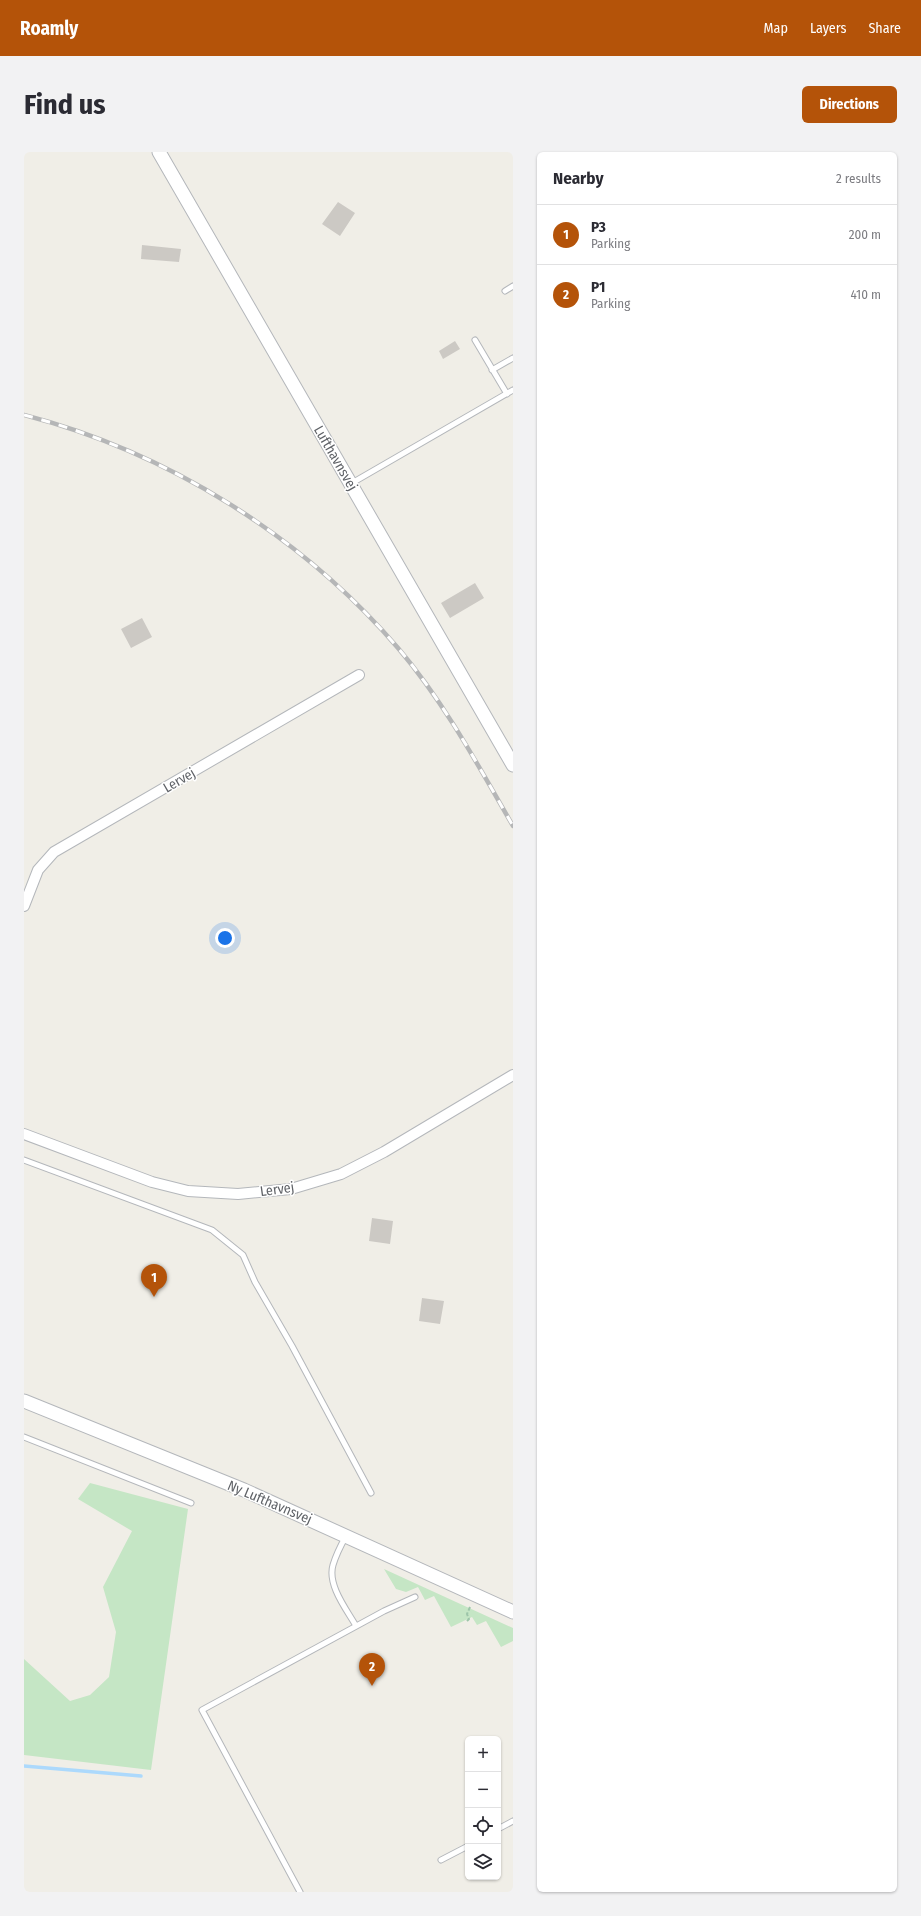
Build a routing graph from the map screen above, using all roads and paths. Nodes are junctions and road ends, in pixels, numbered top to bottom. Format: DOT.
graph roads {
  1 [pos="159,152"];
  2 [pos="513,286"];
  3 [pos="505,290"];
  4 [pos="475,340"];
  5 [pos="513,358"];
  6 [pos="492,370"];
  7 [pos="513,390"];
  8 [pos="507,394"];
  9 [pos="351,484"];
  10 [pos="359,675"];
  11 [pos="513,765"];
  12 [pos="24,906"];
  13 [pos="513,1076"];
  14 [pos="24,1134"];
  15 [pos="24,1160"];
  16 [pos="24,1401"];
  17 [pos="24,1437"];
  18 [pos="371,1493"];
  19 [pos="191,1503"];
  20 [pos="347,1535"];
  21 [pos="415,1597"];
  22 [pos="464,1603"];
  23 [pos="513,1612"];
  24 [pos="467,1621"];
  25 [pos="356,1626"];
  26 [pos="513,1821"];
  27 [pos="501,1827"];
  28 [pos="465,1848"];
  29 [pos="440,1860"];
  30 [pos="300,1892"];
  1 -- 9 [label="street, Lufthavnsvej"];
  2 -- 3 [label="lane"];
  4 -- 6 [label="lane"];
  5 -- 6 [label="lane"];
  6 -- 8 [label="lane"];
  7 -- 8 [label="lane"];
  8 -- 9 [label="lane"];
  9 -- 11 [label="street, Lufthavnsvej"];
  10 -- 12 [label="street, Lervej"];
  13 -- 14 [label="street, Lervej"];
  15 -- 18 [label="lane"];
  16 -- 20 [label="street, Ny Lufthavnsvej"];
  17 -- 19 [label="lane"];
  20 -- 23 [label="street, Ny Lufthavnsvej"];
  20 -- 25 [label="lane"];
  21 -- 25 [label="lane"];
  22 -- 24 [label="path"];
  25 -- 30 [label="lane"];
  26 -- 27 [label="lane"];
  28 -- 29 [label="lane"];
}
